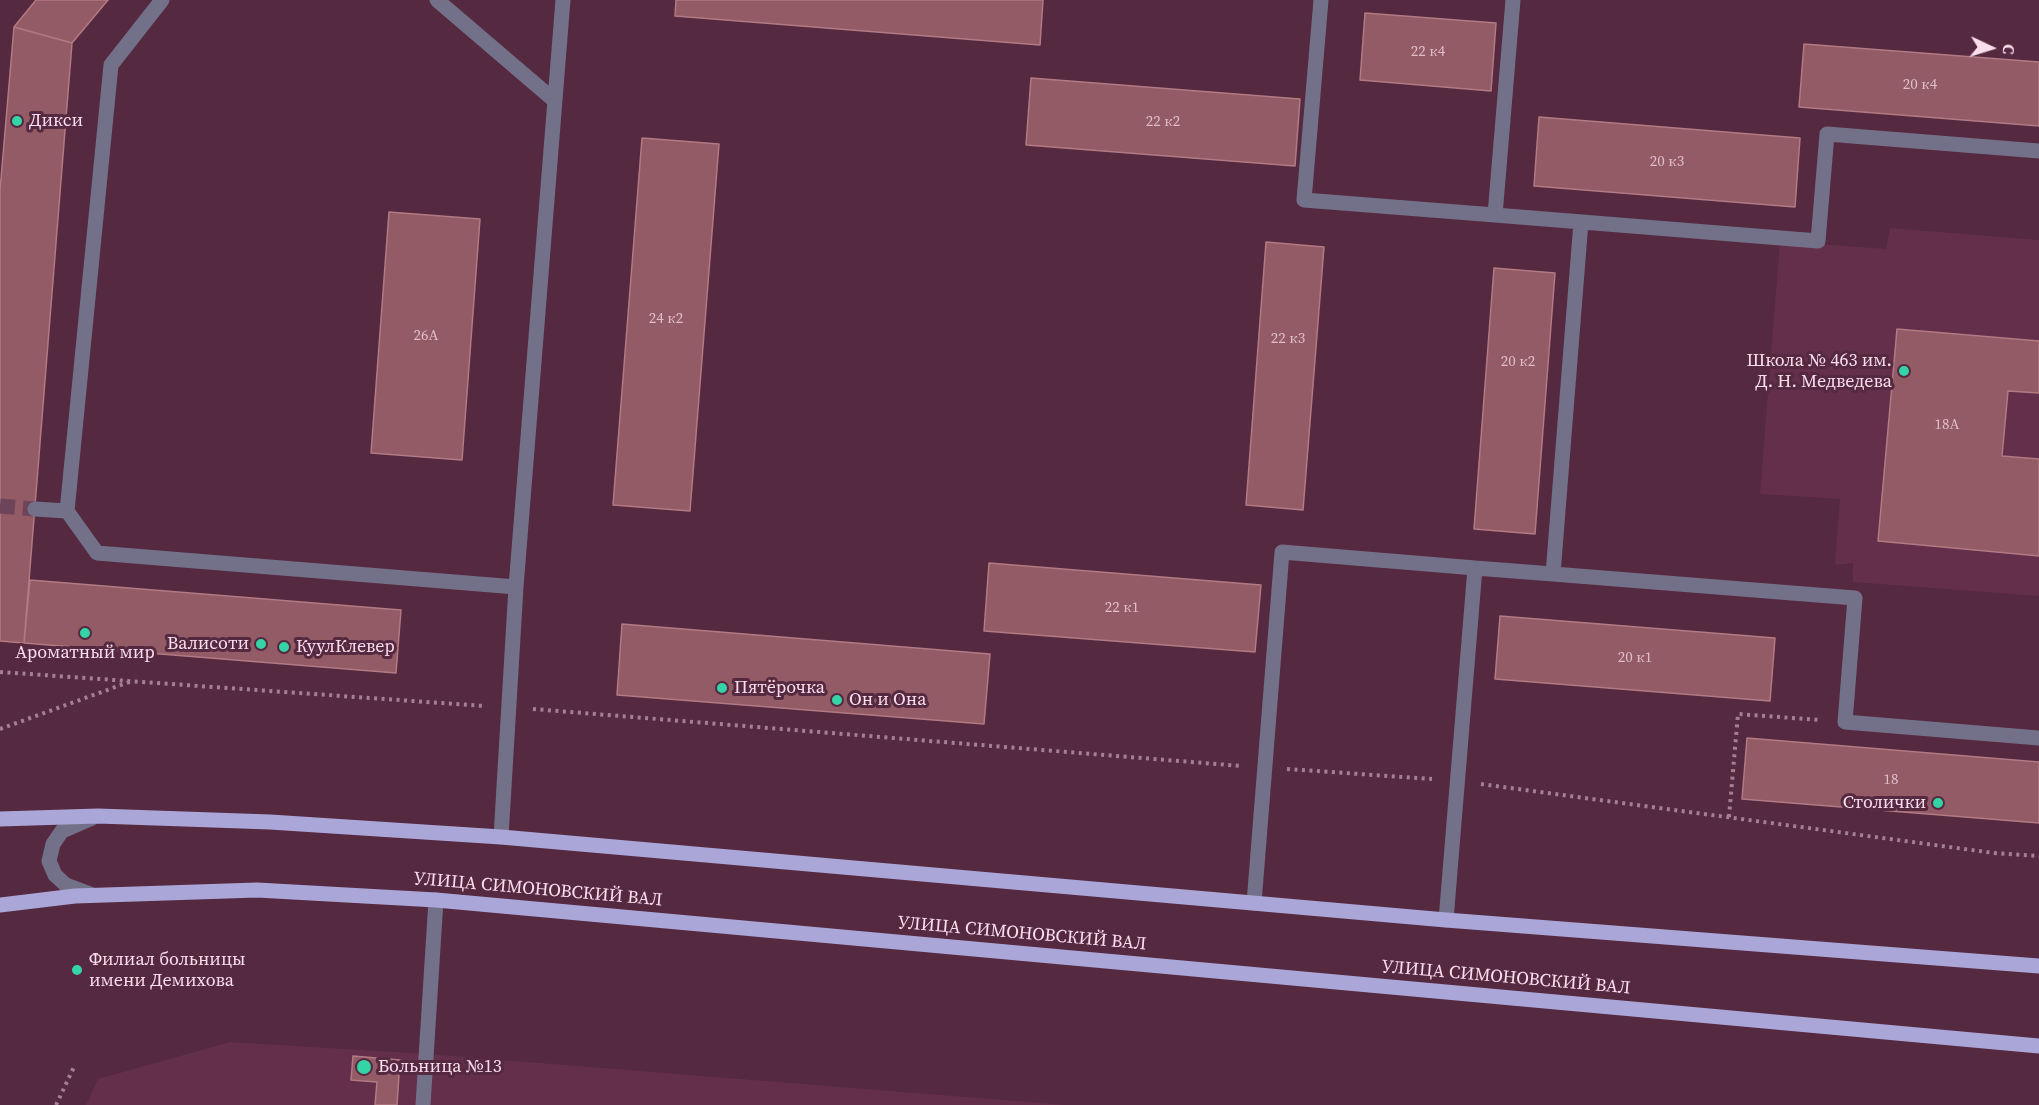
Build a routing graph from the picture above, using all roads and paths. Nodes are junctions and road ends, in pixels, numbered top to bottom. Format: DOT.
graph roads {
  1 [pos="162,0"];
  2 [pos="437,0"];
  3 [pos="563,0"];
  4 [pos="1320,0"];
  5 [pos="1513,0"];
  6 [pos="555,101"];
  7 [pos="2039,151"];
  8 [pos="1495,215"];
  9 [pos="1581,222"];
  10 [pos="35,509"];
  11 [pos="67,511"];
  12 [pos="1475,568"];
  13 [pos="1553,574"];
  14 [pos="516,586"];
  15 [pos="0,672"];
  16 [pos="134,680"];
  17 [pos="507,707"];
  18 [pos="1845,722"];
  19 [pos="0,729"];
  20 [pos="2039,738"];
  21 [pos="1265,768"];
  22 [pos="1458,780"];
  23 [pos="98,816"];
  24 [pos="1729,817"];
  25 [pos="0,819"];
  26 [pos="501,837"];
  27 [pos="2039,856"];
  28 [pos="97,895"];
  29 [pos="436,900"];
  30 [pos="1254,903"];
  31 [pos="0,905"];
  32 [pos="1446,920"];
  33 [pos="2039,966"];
  34 [pos="2039,1046"];
  35 [pos="74,1067"];
  36 [pos="56,1105"];
  37 [pos="423,1105"];
  1 -- 11 [label="street"];
  2 -- 6 [label="street"];
  3 -- 6 [label="street"];
  4 -- 8 [label="street"];
  5 -- 8 [label="street"];
  6 -- 14 [label="street"];
  7 -- 9 [label="street"];
  8 -- 9 [label="street"];
  9 -- 13 [label="street"];
  10 -- 11 [label="street"];
  11 -- 14 [label="street"];
  12 -- 13 [label="street"];
  12 -- 21 [label="street"];
  12 -- 22 [label="street"];
  13 -- 18 [label="street"];
  14 -- 17 [label="street"];
  15 -- 16 [label="path"];
  16 -- 17 [label="path"];
  16 -- 19 [label="path"];
  17 -- 21 [label="path"];
  17 -- 26 [label="street"];
  18 -- 20 [label="street"];
  18 -- 24 [label="path"];
  21 -- 22 [label="path"];
  21 -- 30 [label="street"];
  22 -- 24 [label="path"];
  22 -- 32 [label="street"];
  23 -- 25 [label="main road"];
  23 -- 26 [label="main road"];
  23 -- 28 [label="street"];
  24 -- 27 [label="path"];
  26 -- 30 [label="main road"];
  28 -- 29 [label="main road, УЛИЦА СИМОНОВСКИЙ ВАЛ"];
  28 -- 31 [label="main road, УЛИЦА СИМОНОВСКИЙ ВАЛ"];
  29 -- 34 [label="main road, УЛИЦА СИМОНОВСКИЙ ВАЛ"];
  29 -- 37 [label="street"];
  30 -- 32 [label="main road"];
  32 -- 33 [label="main road"];
  35 -- 36 [label="path"];
}
